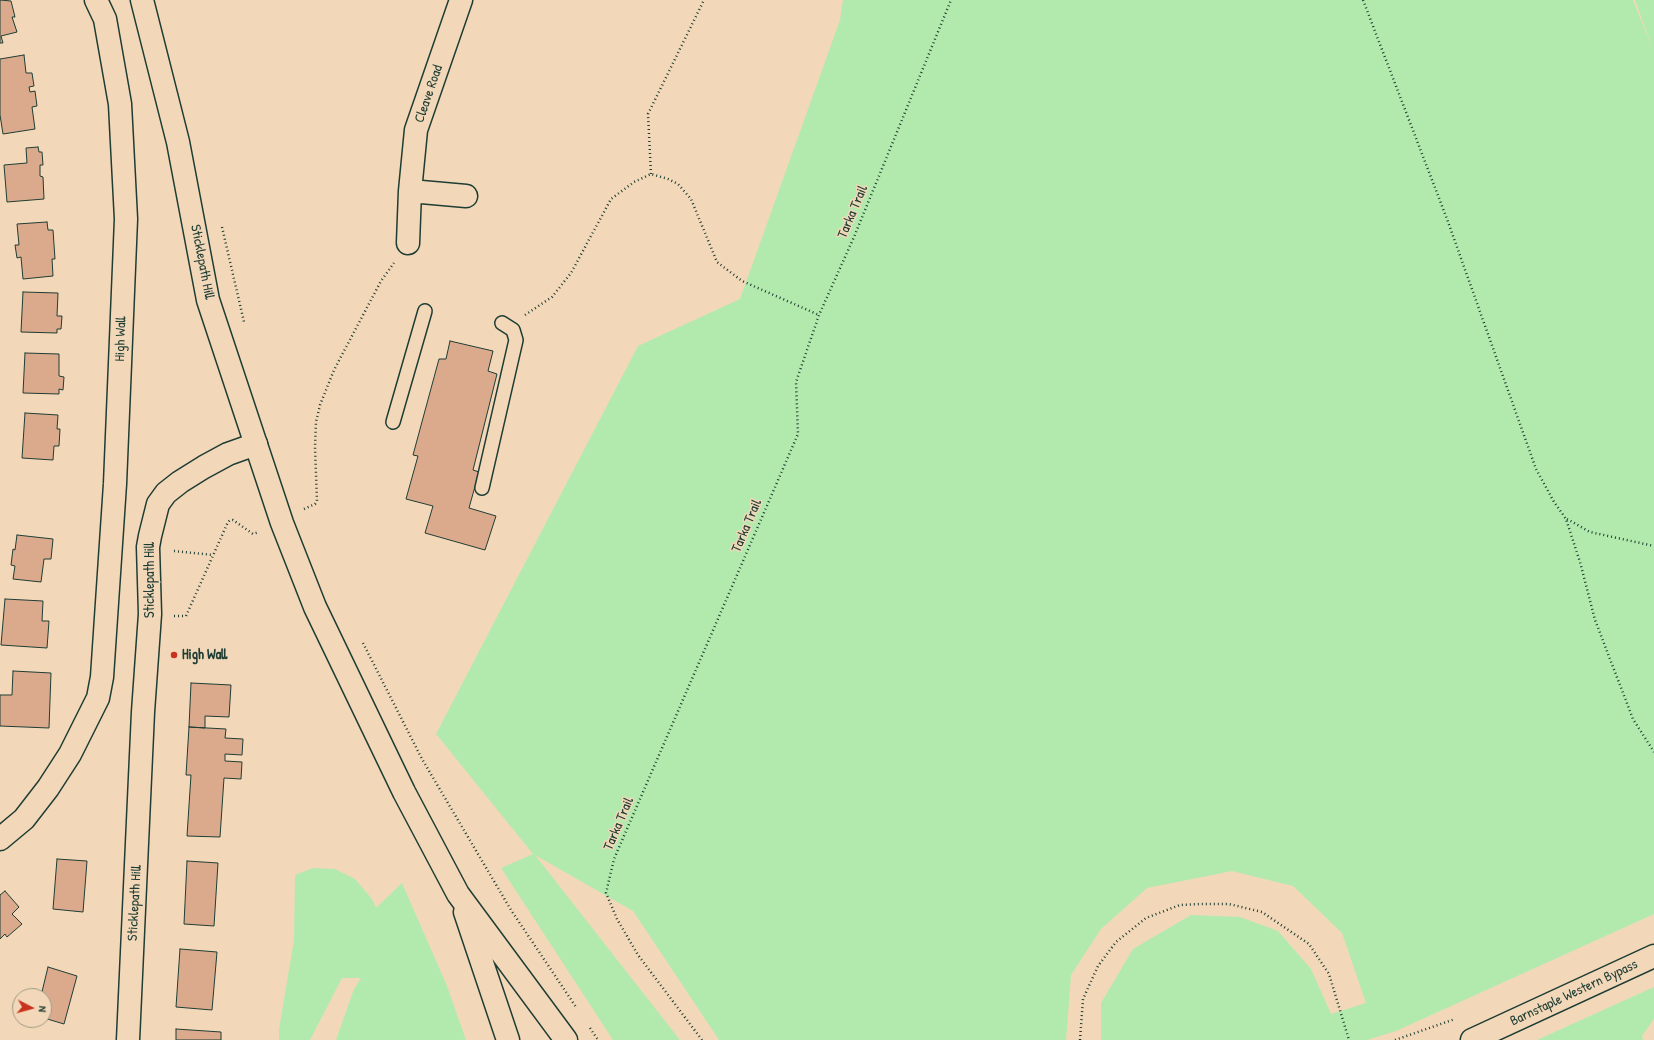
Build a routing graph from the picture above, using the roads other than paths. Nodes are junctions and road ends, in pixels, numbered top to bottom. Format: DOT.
graph roads {
  1 [pos="96,0"];
  2 [pos="142,0"];
  3 [pos="461,0"];
  4 [pos="410,191"];
  5 [pos="466,196"];
  6 [pos="408,243"];
  7 [pos="425,311"];
  8 [pos="502,323"];
  9 [pos="393,422"];
  10 [pos="256,444"];
  11 [pos="482,488"];
  12 [pos="0,839"];
  13 [pos="458,894"];
  14 [pos="1654,956"];
  15 [pos="128,1040"];
  16 [pos="508,1040"];
  17 [pos="566,1040"];
  18 [pos="1472,1040"];
  1 -- 12 [label="street, High Wall"];
  2 -- 10 [label="street, Sticklepath Hill"];
  3 -- 4 [label="street, Cleave Road"];
  4 -- 5 [label="street"];
  4 -- 6 [label="street, Cleave Road"];
  7 -- 9 [label="lane"];
  8 -- 11 [label="lane"];
  10 -- 13 [label="street"];
  10 -- 15 [label="street, Sticklepath Hill"];
  13 -- 16 [label="street"];
  13 -- 17 [label="street"];
  14 -- 18 [label="street, Barnstaple Western Bypass"];
}
